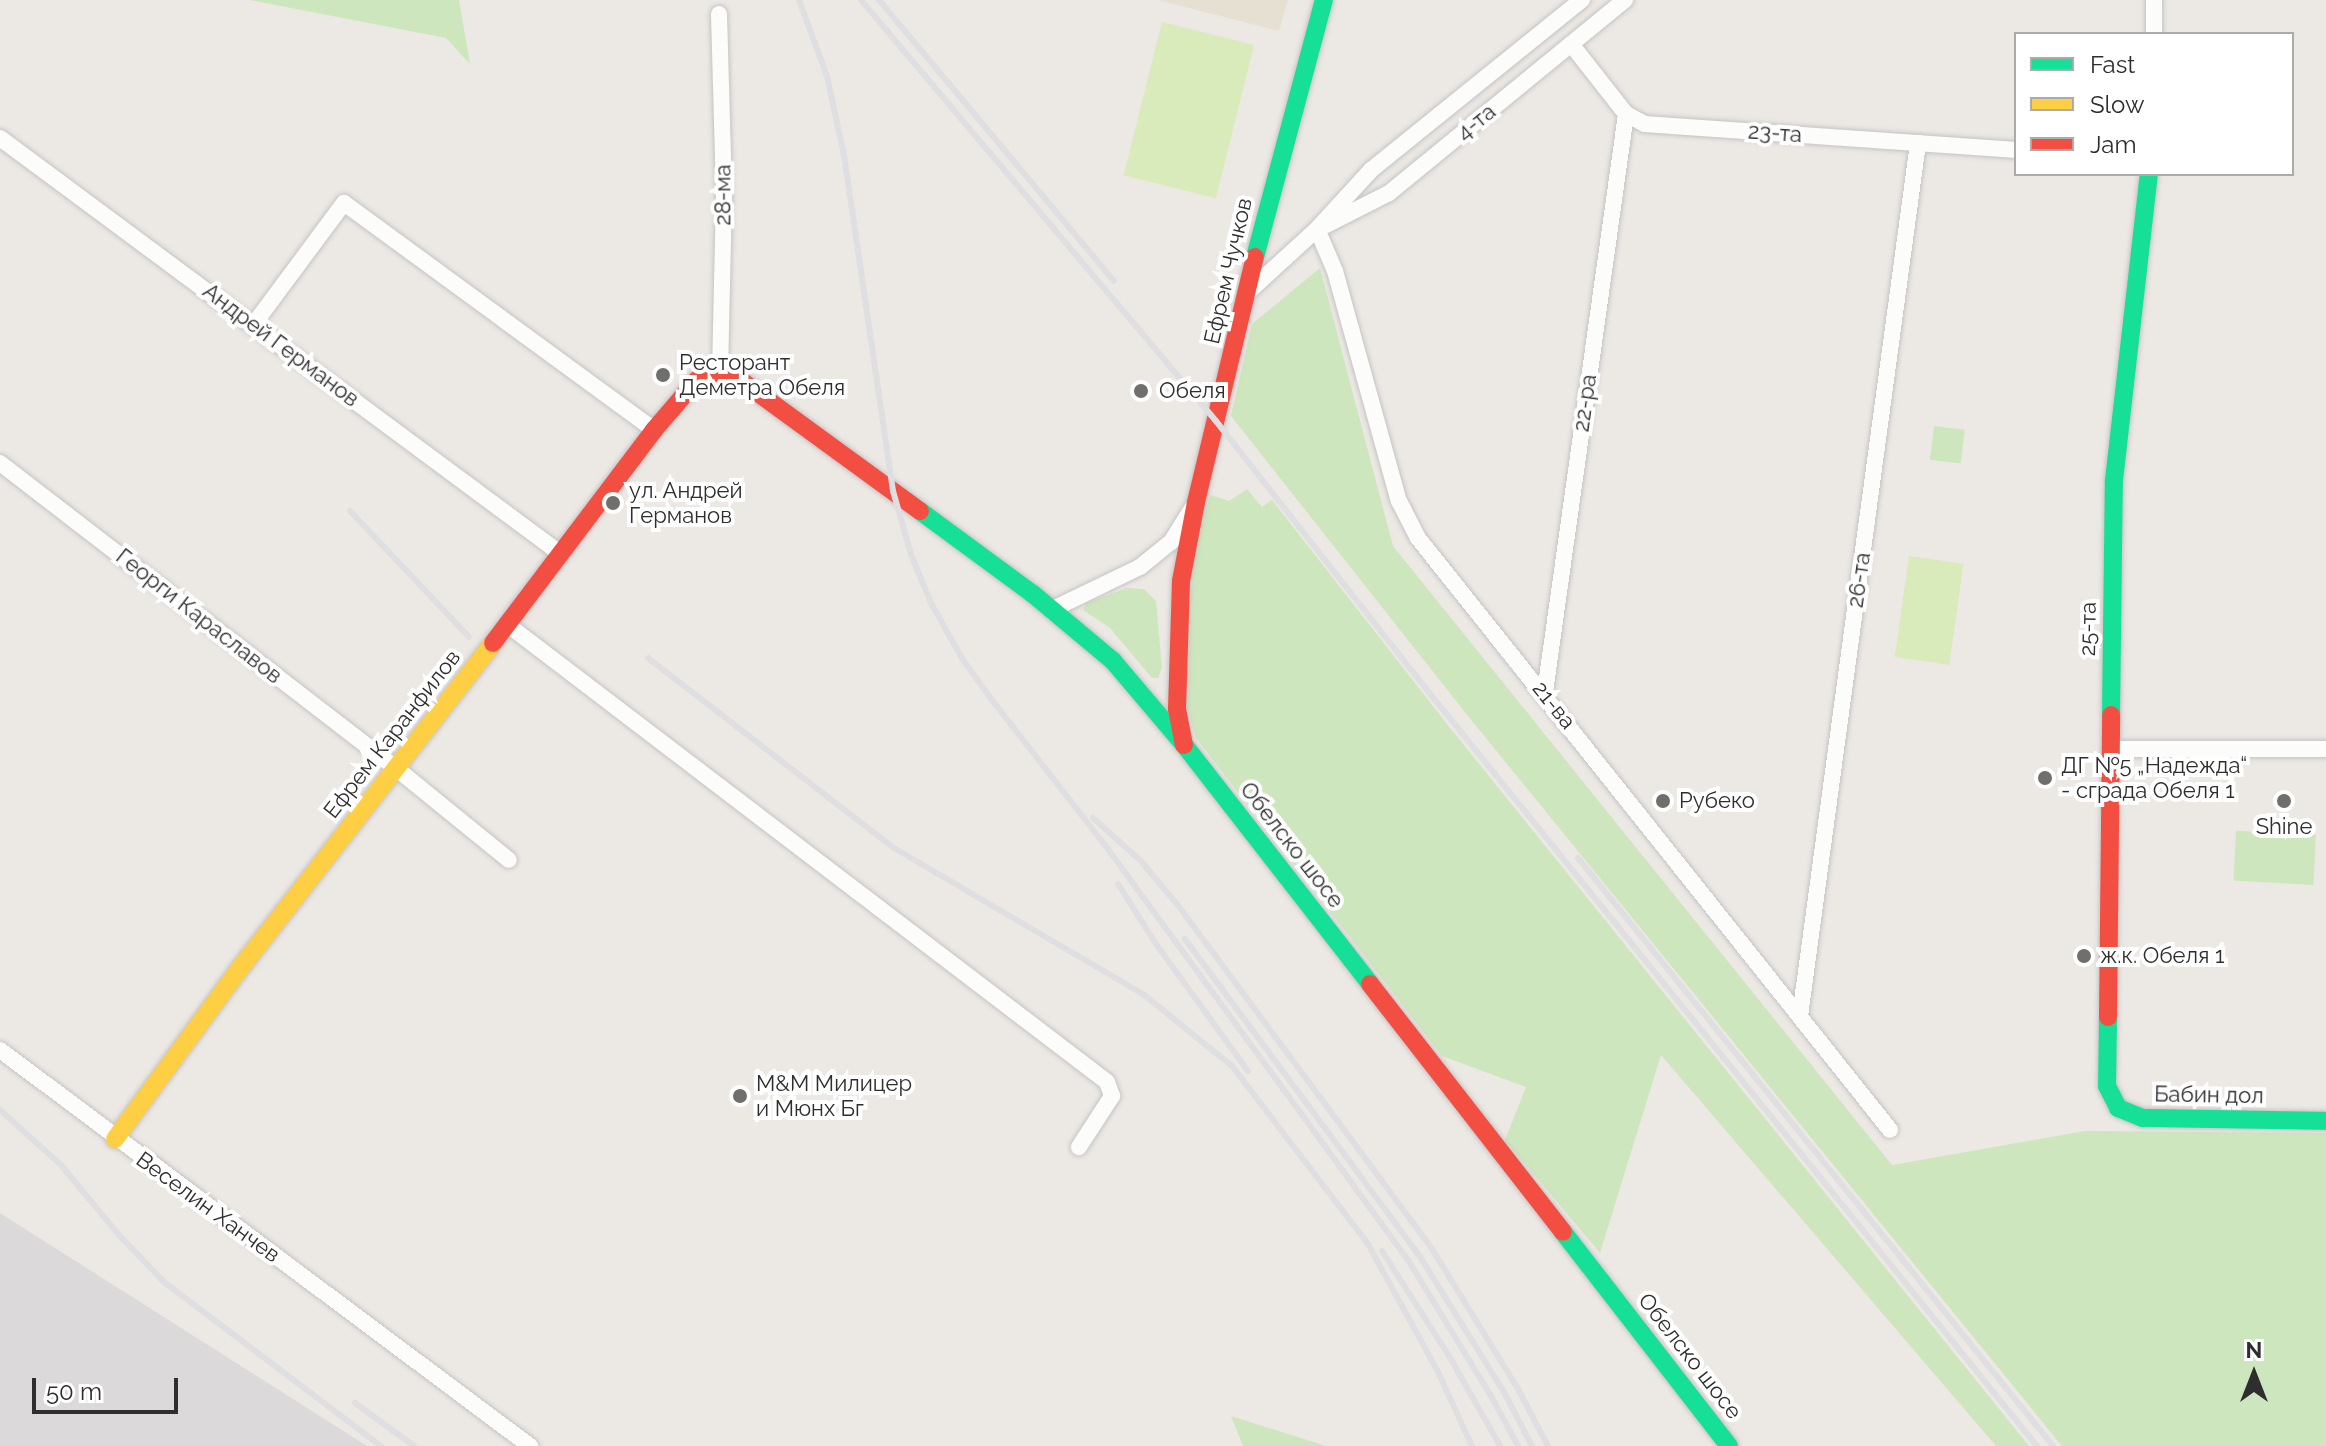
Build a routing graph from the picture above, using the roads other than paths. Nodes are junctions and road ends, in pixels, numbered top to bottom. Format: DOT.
graph roads {
  1 [pos="1324,0"];
  2 [pos="1582,0"];
  3 [pos="1625,0"];
  4 [pos="2154,0"];
  5 [pos="719,14"];
  6 [pos="2154,32"];
  7 [pos="1571,44"];
  8 [pos="1626,114"];
  9 [pos="0,138"];
  10 [pos="1918,143"];
  11 [pos="2014,150"];
  12 [pos="2149,176"];
  13 [pos="1317,229"];
  14 [pos="1247,293"];
  15 [pos="254,324"];
  16 [pos="720,375"];
  17 [pos="654,430"];
  18 [pos="0,463"];
  19 [pos="1196,502"];
  20 [pos="561,554"];
  21 [pos="1051,610"];
  22 [pos="508,625"];
  23 [pos="1545,692"];
  24 [pos="1185,746"];
  25 [pos="2112,749"];
  26 [pos="2326,749"];
  27 [pos="397,769"];
  28 [pos="509,860"];
  29 [pos="1800,1016"];
  30 [pos="0,1050"];
  31 [pos="2107,1086"];
  32 [pos="2326,1121"];
  33 [pos="1890,1130"];
  34 [pos="115,1139"];
  35 [pos="1079,1147"];
  36 [pos="530,1446"];
  37 [pos="1729,1446"];
  1 -- 14 [label="street, Ефрем Чучков"];
  2 -- 13 [label="street, 4-та"];
  3 -- 7 [label="street, 4-та"];
  4 -- 6 [label="street"];
  5 -- 16 [label="street, 28-ма"];
  7 -- 8 [label="street"];
  7 -- 13 [label="street, 4-та"];
  8 -- 10 [label="street, 23-та"];
  8 -- 23 [label="street, 22-ра"];
  9 -- 15 [label="street, Андрей Германов"];
  10 -- 11 [label="street, 23-та"];
  10 -- 29 [label="street, 26-та"];
  12 -- 25 [label="street, 25-та"];
  13 -- 14 [label="street, 4-та"];
  13 -- 23 [label="street, 21-ва"];
  14 -- 19 [label="street, Ефрем Чучков"];
  15 -- 17 [label="street"];
  15 -- 20 [label="street, Андрей Германов"];
  16 -- 17 [label="street, Ефрем Каранфилов"];
  16 -- 21 [label="street, Обелско шосе"];
  17 -- 20 [label="street, Ефрем Каранфилов"];
  18 -- 27 [label="street, Георги Караславов"];
  19 -- 21 [label="street"];
  19 -- 24 [label="street, Ефрем Чучков"];
  20 -- 22 [label="street, Ефрем Каранфилов"];
  21 -- 24 [label="street, Обелско шосе"];
  22 -- 27 [label="street, Ефрем Каранфилов"];
  22 -- 35 [label="street"];
  23 -- 29 [label="street, 21-ва"];
  24 -- 37 [label="street, Обелско шосе"];
  25 -- 26 [label="street"];
  25 -- 31 [label="street, 25-та"];
  27 -- 28 [label="street, Георги Караславов"];
  27 -- 34 [label="street, Ефрем Каранфилов"];
  29 -- 33 [label="street, 21-ва"];
  30 -- 34 [label="street, Веселин Ханчев"];
  31 -- 32 [label="street, Бабин дол"];
  34 -- 36 [label="street, Веселин Ханчев"];
}
